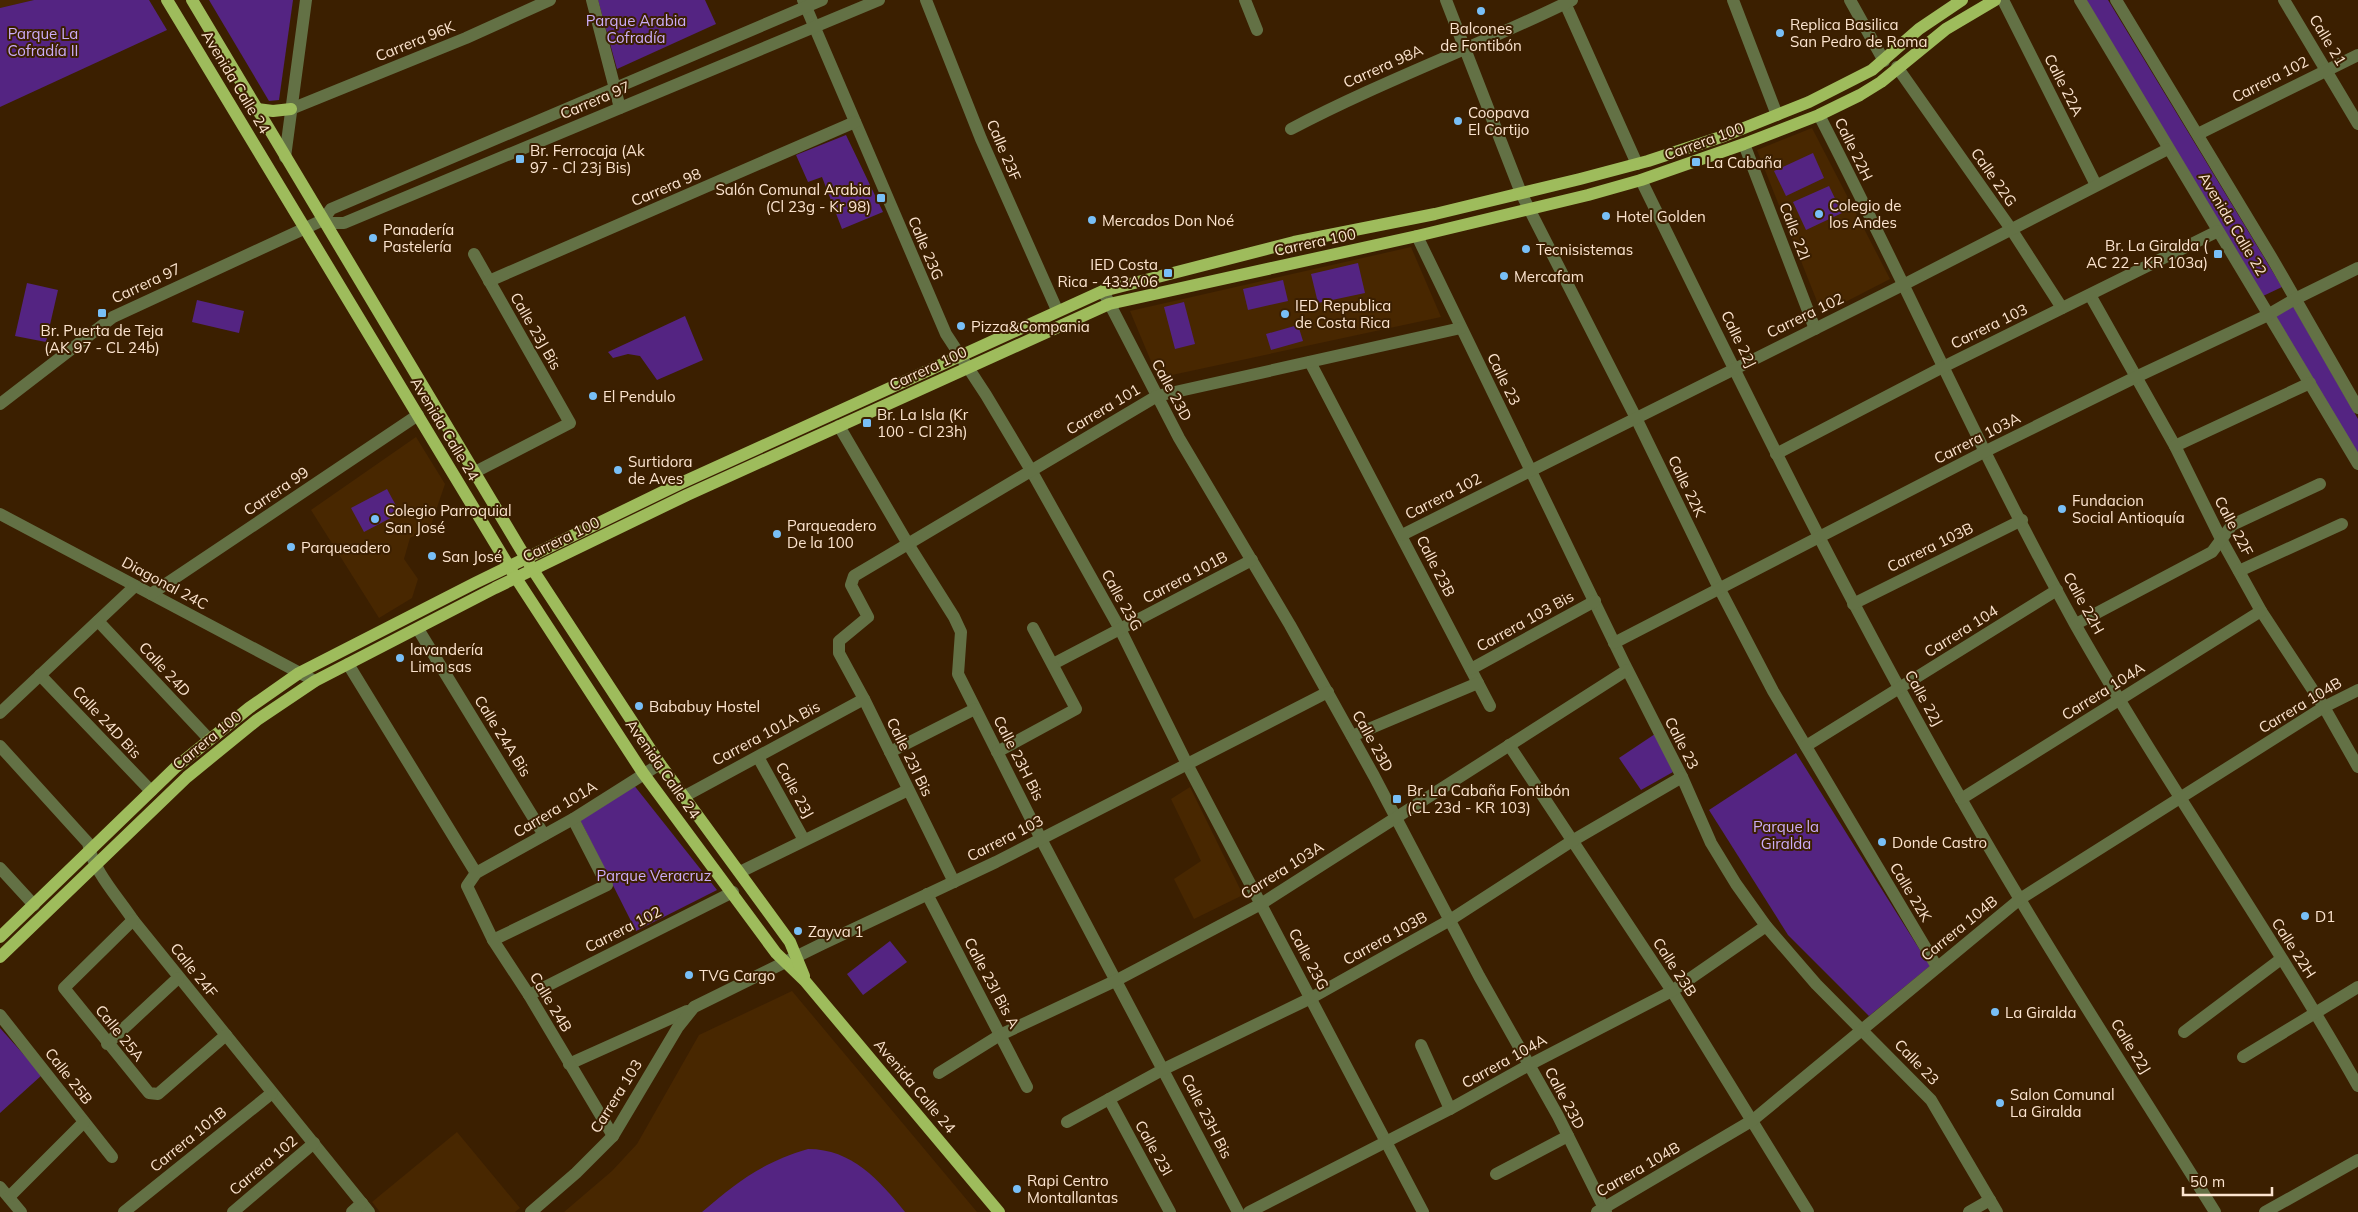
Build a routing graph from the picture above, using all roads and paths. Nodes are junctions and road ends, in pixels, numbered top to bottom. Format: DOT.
graph roads {
  1 [pos="167,0"];
  2 [pos="192,0"];
  3 [pos="550,0"];
  4 [pos="592,0"];
  5 [pos="822,0"];
  6 [pos="879,0"];
  7 [pos="926,0"];
  8 [pos="1245,0"];
  9 [pos="1446,0"];
  10 [pos="1733,0"];
  11 [pos="1850,0"];
  12 [pos="1962,0"];
  13 [pos="1995,0"];
  14 [pos="2003,0"];
  15 [pos="2080,0"];
  16 [pos="2116,0"];
  17 [pos="2284,0"];
  18 [pos="308,1"];
  19 [pos="1569,2"];
  20 [pos="804,3"];
  21 [pos="814,26"];
  22 [pos="1257,30"];
  23 [pos="1467,49"];
  24 [pos="2358,55"];
  25 [pos="1884,61"];
  26 [pos="1898,67"];
  27 [pos="2326,70"];
  28 [pos="614,88"];
  29 [pos="620,108"];
  30 [pos="257,109"];
  31 [pos="291,109"];
  32 [pos="1776,115"];
  33 [pos="1818,115"];
  34 [pos="855,122"];
  35 [pos="2358,124"];
  36 [pos="1291,129"];
  37 [pos="2198,134"];
  38 [pos="1744,144"];
  39 [pos="2168,149"];
  40 [pos="285,157"];
  41 [pos="1637,164"];
  42 [pos="1641,180"];
  43 [pos="2096,185"];
  44 [pos="1521,193"];
  45 [pos="1529,209"];
  46 [pos="323,220"];
  47 [pos="305,228"];
  48 [pos="2011,229"];
  49 [pos="2218,231"];
  50 [pos="1417,236"];
  51 [pos="474,254"];
  52 [pos="2358,268"];
  53 [pos="489,281"];
  54 [pos="1903,285"];
  55 [pos="1103,291"];
  56 [pos="2090,296"];
  57 [pos="2295,299"];
  58 [pos="1109,304"];
  59 [pos="2062,308"];
  60 [pos="1057,310"];
  61 [pos="2270,314"];
  62 [pos="1461,328"];
  63 [pos="1815,329"];
  64 [pos="960,356"];
  65 [pos="1310,362"];
  66 [pos="1735,367"];
  67 [pos="1943,367"];
  68 [pos="968,368"];
  69 [pos="2136,377"];
  70 [pos="2310,384"];
  71 [pos="1157,396"];
  72 [pos="2356,401"];
  73 [pos="0,404"];
  74 [pos="418,416"];
  75 [pos="1636,418"];
  76 [pos="839,426"];
  77 [pos="2175,446"];
  78 [pos="1986,451"];
  79 [pos="1776,454"];
  80 [pos="2358,464"];
  81 [pos="1530,471"];
  82 [pos="476,472"];
  83 [pos="1032,472"];
  84 [pos="2320,484"];
  85 [pos="0,514"];
  86 [pos="2022,520"];
  87 [pos="2342,524"];
  88 [pos="1402,535"];
  89 [pos="1818,537"];
  90 [pos="2221,539"];
  91 [pos="908,544"];
  92 [pos="526,558"];
  93 [pos="1252,560"];
  94 [pos="509,566"];
  95 [pos="533,570"];
  96 [pos="2239,571"];
  97 [pos="516,578"];
  98 [pos="136,586"];
  99 [pos="1719,588"];
  100 [pos="2057,590"];
  101 [pos="151,594"];
  102 [pos="1595,602"];
  103 [pos="1853,604"];
  104 [pos="2261,610"];
  105 [pos="98,621"];
  106 [pos="2076,624"];
  107 [pos="418,628"];
  108 [pos="1032,628"];
  109 [pos="1120,630"];
  110 [pos="1614,643"];
  111 [pos="837,648"];
  112 [pos="348,664"];
  113 [pos="1053,664"];
  114 [pos="1471,669"];
  115 [pos="1628,670"];
  116 [pos="299,673"];
  117 [pos="40,675"];
  118 [pos="315,681"];
  119 [pos="1478,683"];
  120 [pos="1899,688"];
  121 [pos="2358,690"];
  122 [pos="1328,692"];
  123 [pos="864,699"];
  124 [pos="2120,700"];
  125 [pos="1490,706"];
  126 [pos="2324,707"];
  127 [pos="975,709"];
  128 [pos="0,712"];
  129 [pos="1352,736"];
  130 [pos="209,739"];
  131 [pos="1509,744"];
  132 [pos="0,746"];
  133 [pos="1806,746"];
  134 [pos="890,752"];
  135 [pos="997,752"];
  136 [pos="758,757"];
  137 [pos="660,764"];
  138 [pos="1188,764"];
  139 [pos="2358,767"];
  140 [pos="644,773"];
  141 [pos="1682,777"];
  142 [pos="908,790"];
  143 [pos="151,791"];
  144 [pos="685,796"];
  145 [pos="2181,798"];
  146 [pos="1961,799"];
  147 [pos="1396,817"];
  148 [pos="573,819"];
  149 [pos="544,835"];
  150 [pos="1041,839"];
  151 [pos="804,840"];
  152 [pos="1572,841"];
  153 [pos="90,851"];
  154 [pos="96,864"];
  155 [pos="0,868"];
  156 [pos="476,872"];
  157 [pos="740,872"];
  158 [pos="954,882"];
  159 [pos="468,883"];
  160 [pos="733,892"];
  161 [pos="927,894"];
  162 [pos="2020,899"];
  163 [pos="34,904"];
  164 [pos="1261,904"];
  165 [pos="133,920"];
  166 [pos="1450,920"];
  167 [pos="1766,926"];
  168 [pos="0,937"];
  169 [pos="493,940"];
  170 [pos="0,957"];
  171 [pos="2281,959"];
  172 [pos="791,960"];
  173 [pos="1937,967"];
  174 [pos="178,978"];
  175 [pos="1117,980"];
  176 [pos="2358,987"];
  177 [pos="1672,991"];
  178 [pos="529,995"];
  179 [pos="1311,998"];
  180 [pos="694,1007"];
  181 [pos="2316,1011"];
  182 [pos="0,1015"];
  183 [pos="1862,1029"];
  184 [pos="2184,1032"];
  185 [pos="226,1035"];
  186 [pos="1000,1035"];
  187 [pos="108,1044"];
  188 [pos="1421,1045"];
  189 [pos="2243,1057"];
  190 [pos="569,1064"];
  191 [pos="1529,1065"];
  192 [pos="1164,1069"];
  193 [pos="939,1073"];
  194 [pos="2358,1086"];
  195 [pos="1027,1087"];
  196 [pos="272,1093"];
  197 [pos="1109,1099"];
  198 [pos="1450,1109"];
  199 [pos="1753,1120"];
  200 [pos="84,1122"];
  201 [pos="1066,1122"];
  202 [pos="613,1136"];
  203 [pos="1568,1136"];
  204 [pos="1387,1141"];
  205 [pos="314,1143"];
  206 [pos="112,1157"];
  207 [pos="2358,1160"];
  208 [pos="1496,1174"];
  209 [pos="0,1187"];
  210 [pos="9,1197"];
  211 [pos="1990,1200"];
  212 [pos="366,1208"];
  213 [pos="1602,1211"];
  214 [pos="21,1212"];
  215 [pos="124,1212"];
  216 [pos="233,1212"];
  217 [pos="352,1212"];
  218 [pos="531,1212"];
  219 [pos="999,1212"];
  220 [pos="1170,1212"];
  221 [pos="1238,1212"];
  222 [pos="1250,1212"];
  223 [pos="1423,1212"];
  224 [pos="1808,1212"];
  225 [pos="1968,1212"];
  226 [pos="1997,1212"];
  227 [pos="2215,1212"];
  228 [pos="2265,1212"];
  1 -- 47 [label="main road, Avenida Calle 24"];
  2 -- 30 [label="main road, Avenida Calle 24"];
  3 -- 31 [label="street, Carrera 96K"];
  4 -- 28 [label="street"];
  5 -- 20 [label="street, Carrera 97"];
  6 -- 21 [label="street, Carrera 97"];
  7 -- 60 [label="street, Calle 23F"];
  8 -- 22 [label="street"];
  9 -- 23 [label="street, Calle 22K"];
  10 -- 32 [label="street"];
  11 -- 25 [label="street"];
  12 -- 25 [label="main road, Carrera 100"];
  13 -- 26 [label="main road, Carrera 100"];
  14 -- 43 [label="street, Calle 22A"];
  15 -- 39 [label="street, Avenida Calle 22"];
  16 -- 37 [label="street, Avenida Calle 22"];
  17 -- 27 [label="street, Calle 21"];
  18 -- 31 [label="street"];
  19 -- 23 [label="street, Carrera 98A"];
  19 -- 41 [label="street"];
  20 -- 21 [label="street, Calle 23G"];
  20 -- 28 [label="street, Carrera 97"];
  21 -- 29 [label="street, Carrera 97"];
  21 -- 34 [label="street, Calle 23G"];
  23 -- 36 [label="street, Carrera 98A"];
  23 -- 44 [label="street, Calle 22K"];
  24 -- 27 [label="street, Carrera 102"];
  25 -- 32 [label="main road, Carrera 100"];
  26 -- 33 [label="main road, Carrera 100"];
  26 -- 48 [label="street, Calle 22G"];
  27 -- 35 [label="street, Calle 21"];
  27 -- 37 [label="street, Carrera 102"];
  28 -- 29 [label="street"];
  28 -- 46 [label="street, Carrera 97"];
  29 -- 46 [label="street, Carrera 97"];
  30 -- 31 [label="main road"];
  30 -- 40 [label="main road, Avenida Calle 24"];
  31 -- 40 [label="street"];
  32 -- 41 [label="main road, Carrera 100"];
  33 -- 38 [label="main road, Carrera 100"];
  33 -- 54 [label="street, Calle 22H"];
  34 -- 53 [label="street, Carrera 98"];
  34 -- 64 [label="street, Calle 23G"];
  37 -- 57 [label="street, Avenida Calle 22"];
  38 -- 42 [label="main road, Carrera 100"];
  38 -- 63 [label="street, Calle 22I"];
  39 -- 43 [label="street, Carrera 102"];
  39 -- 49 [label="street, Avenida Calle 22"];
  40 -- 46 [label="main road, Avenida Calle 24"];
  41 -- 44 [label="main road, Carrera 100"];
  42 -- 45 [label="main road, Carrera 100"];
  42 -- 66 [label="street, Calle 22J"];
  43 -- 48 [label="street, Carrera 102"];
  44 -- 45 [label="street, Calle 22K"];
  44 -- 55 [label="main road, Carrera 100"];
  45 -- 50 [label="main road, Carrera 100"];
  45 -- 75 [label="street, Calle 22K"];
  46 -- 47 [label="street, Carrera 97"];
  46 -- 82 [label="main road, Avenida Calle 24"];
  47 -- 73 [label="street, Carrera 97"];
  47 -- 74 [label="main road, Avenida Calle 24"];
  48 -- 54 [label="street, Carrera 102"];
  48 -- 59 [label="street, Calle 22G"];
  49 -- 56 [label="street, Carrera 103"];
  49 -- 61 [label="street, Avenida Calle 22"];
  50 -- 58 [label="main road, Carrera 100"];
  50 -- 62 [label="street, Calle 23"];
  51 -- 53 [label="street, Calle 23J Bis"];
  52 -- 57 [label="street, Carrera 103A"];
  53 -- 82 [label="street, Calle 23J Bis"];
  54 -- 63 [label="street, Carrera 102"];
  54 -- 67 [label="street, Calle 22H"];
  55 -- 58 [label="street, Calle 23D"];
  55 -- 60 [label="main road, Carrera 100"];
  56 -- 59 [label="street, Carrera 103"];
  56 -- 69 [label="street, Calle 22F"];
  57 -- 61 [label="street, Carrera 103A"];
  57 -- 72 [label="street, Avenida Calle 22"];
  58 -- 68 [label="main road, Carrera 100"];
  58 -- 71 [label="street, Calle 23D"];
  59 -- 67 [label="street, Carrera 103"];
  60 -- 64 [label="main road, Carrera 100"];
  61 -- 69 [label="street, Carrera 103A"];
  61 -- 70 [label="street, Avenida Calle 22"];
  62 -- 65 [label="street, Carrera 101"];
  62 -- 81 [label="street, Calle 23"];
  63 -- 66 [label="street, Carrera 102"];
  64 -- 68 [label="street, Calle 23G"];
  64 -- 92 [label="main road, Carrera 100"];
  65 -- 71 [label="street, Carrera 101"];
  65 -- 88 [label="street, Calle 23B"];
  66 -- 75 [label="street, Carrera 102"];
  66 -- 79 [label="street, Calle 22J"];
  67 -- 78 [label="street, Calle 22H"];
  67 -- 79 [label="street, Carrera 103"];
  68 -- 76 [label="main road, Carrera 100"];
  68 -- 83 [label="street, Calle 23G"];
  69 -- 77 [label="street, Calle 22F"];
  69 -- 78 [label="street, Carrera 103A"];
  70 -- 77 [label="street"];
  70 -- 80 [label="street, Avenida Calle 22"];
  71 -- 83 [label="street, Carrera 101"];
  71 -- 93 [label="street, Calle 23D"];
  74 -- 94 [label="main road, Avenida Calle 24"];
  74 -- 101 [label="street, Carrera 99"];
  75 -- 81 [label="street, Carrera 102"];
  75 -- 99 [label="street, Calle 22K"];
  76 -- 91 [label="street, Calle 23H Bis"];
  76 -- 95 [label="main road, Carrera 100"];
  77 -- 90 [label="street, Calle 22F"];
  78 -- 86 [label="street, Calle 22H"];
  78 -- 89 [label="street, Carrera 103A"];
  79 -- 89 [label="street, Calle 22J"];
  81 -- 88 [label="street, Carrera 102"];
  81 -- 102 [label="street, Calle 23"];
  82 -- 92 [label="main road, Avenida Calle 24"];
  83 -- 91 [label="street, Carrera 101"];
  83 -- 109 [label="street, Calle 23G"];
  84 -- 90 [label="street"];
  85 -- 98 [label="street, Diagonal 24C"];
  86 -- 100 [label="street, Calle 22H"];
  86 -- 103 [label="street, Carrera 103B"];
  87 -- 96 [label="street"];
  88 -- 114 [label="street, Calle 23B"];
  89 -- 99 [label="street, Carrera 103A"];
  89 -- 103 [label="street, Calle 22J"];
  90 -- 96 [label="street, Calle 22F"];
  90 -- 106 [label="street"];
  91 -- 111 [label="street, Carrera 101"];
  91 -- 127 [label="street, Calle 23H Bis"];
  92 -- 94 [label="main road, Carrera 100"];
  92 -- 95 [label="main road, Avenida Calle 24"];
  93 -- 109 [label="street, Carrera 101B"];
  93 -- 122 [label="street, Calle 23D"];
  94 -- 97 [label="main road, Avenida Calle 24"];
  94 -- 116 [label="main road, Carrera 100"];
  95 -- 97 [label="main road, Carrera 100"];
  95 -- 137 [label="main road, Avenida Calle 24"];
  96 -- 104 [label="street, Calle 22F"];
  97 -- 107 [label="main road, Carrera 100"];
  97 -- 140 [label="main road, Avenida Calle 24"];
  98 -- 101 [label="street, Diagonal 24C"];
  98 -- 105 [label="street"];
  99 -- 110 [label="street, Carrera 103A"];
  99 -- 133 [label="street, Calle 22K"];
  100 -- 106 [label="street, Calle 22H"];
  100 -- 120 [label="street, Carrera 104"];
  101 -- 116 [label="street, Diagonal 24C"];
  102 -- 110 [label="street, Calle 23"];
  102 -- 114 [label="street, Carrera 103 Bis"];
  103 -- 120 [label="street, Calle 22J"];
  104 -- 124 [label="street, Carrera 104A"];
  104 -- 126 [label="street, Calle 22F"];
  105 -- 117 [label="street"];
  105 -- 130 [label="street, Calle 24D"];
  106 -- 124 [label="street, Calle 22H"];
  107 -- 112 [label="main road, Carrera 100"];
  107 -- 149 [label="street, Calle 24A Bis"];
  108 -- 113 [label="street"];
  109 -- 113 [label="street, Carrera 101B"];
  109 -- 138 [label="street, Calle 23G"];
  110 -- 115 [label="street, Calle 23"];
  111 -- 123 [label="street, Calle 23I Bis"];
  112 -- 118 [label="main road, Carrera 100"];
  112 -- 156 [label="street"];
  113 -- 135 [label="street"];
  114 -- 119 [label="street, Calle 23B"];
  115 -- 131 [label="street, Carrera 103A"];
  115 -- 141 [label="street, Calle 23"];
  116 -- 118 [label="street, Diagonal 24C"];
  116 -- 130 [label="main road, Carrera 100"];
  117 -- 128 [label="street"];
  117 -- 143 [label="street, Calle 24D Bis"];
  118 -- 154 [label="main road, Carrera 100"];
  119 -- 125 [label="street, Calle 23B"];
  119 -- 129 [label="street"];
  120 -- 133 [label="street, Carrera 104"];
  120 -- 146 [label="street, Calle 22J"];
  121 -- 126 [label="street, Carrera 104B"];
  122 -- 129 [label="street, Calle 23D"];
  122 -- 138 [label="street, Carrera 103"];
  123 -- 134 [label="street, Calle 23I Bis"];
  123 -- 136 [label="street, Carrera 101A Bis"];
  124 -- 145 [label="street, Calle 22H"];
  124 -- 146 [label="street, Carrera 104A"];
  126 -- 139 [label="street, Calle 22F"];
  126 -- 145 [label="street, Carrera 104B"];
  127 -- 134 [label="street"];
  127 -- 135 [label="street, Calle 23H Bis"];
  129 -- 147 [label="street, Calle 23D"];
  130 -- 143 [label="main road, Carrera 100"];
  131 -- 147 [label="street, Carrera 103A"];
  131 -- 152 [label="street, Calle 23B"];
  132 -- 153 [label="street, Calle 24F"];
  133 -- 173 [label="street, Calle 22K"];
  134 -- 142 [label="street, Calle 23I Bis"];
  135 -- 150 [label="street, Calle 23H Bis"];
  136 -- 144 [label="street, Carrera 101A Bis"];
  136 -- 151 [label="street, Calle 23J"];
  137 -- 140 [label="street, Carrera 101A"];
  137 -- 144 [label="main road, Avenida Calle 24"];
  138 -- 150 [label="street, Carrera 103"];
  138 -- 164 [label="street, Calle 23G"];
  140 -- 148 [label="street, Carrera 101A"];
  140 -- 160 [label="main road, Avenida Calle 24"];
  141 -- 152 [label="street, Carrera 103B"];
  141 -- 167 [label="street, Calle 23"];
  142 -- 151 [label="street"];
  142 -- 158 [label="street, Calle 23I Bis"];
  143 -- 153 [label="main road, Carrera 100"];
  144 -- 157 [label="main road, Avenida Calle 24"];
  145 -- 162 [label="street, Carrera 104B"];
  145 -- 171 [label="street, Calle 22H"];
  146 -- 162 [label="street, Calle 22J"];
  147 -- 164 [label="street, Carrera 103A"];
  147 -- 166 [label="street, Calle 23D"];
  148 -- 149 [label="street, Carrera 101A"];
  148 -- 169 [label="street"];
  149 -- 156 [label="street, Carrera 101A"];
  150 -- 158 [label="street, Carrera 103"];
  150 -- 175 [label="street, Calle 23H Bis"];
  151 -- 157 [label="street"];
  152 -- 166 [label="street, Carrera 103B"];
  152 -- 177 [label="street, Calle 23B"];
  153 -- 154 [label="street, Calle 24F"];
  153 -- 163 [label="main road, Carrera 100"];
  154 -- 165 [label="street, Calle 24F"];
  154 -- 170 [label="main road, Carrera 100"];
  155 -- 163 [label="street"];
  156 -- 159 [label="street, Carrera 101A"];
  157 -- 172 [label="main road, Avenida Calle 24"];
  158 -- 161 [label="street, Carrera 103"];
  159 -- 169 [label="street, Calle 24B"];
  160 -- 172 [label="main road, Avenida Calle 24"];
  160 -- 178 [label="street, Carrera 102"];
  161 -- 172 [label="street, Carrera 103"];
  161 -- 186 [label="street, Calle 23I Bis A"];
  162 -- 173 [label="street, Carrera 104B"];
  162 -- 227 [label="street, Calle 22J"];
  163 -- 168 [label="main road, Carrera 100"];
  164 -- 175 [label="street, Carrera 103A"];
  164 -- 179 [label="street, Calle 23G"];
  165 -- 174 [label="street, Calle 24F"];
  165 -- 187 [label="street, Calle 25A"];
  166 -- 179 [label="street, Carrera 103B"];
  166 -- 191 [label="street, Calle 23D"];
  167 -- 177 [label="street, Carrera 104A"];
  167 -- 183 [label="street, Calle 23"];
  169 -- 178 [label="street, Calle 24B"];
  171 -- 181 [label="street, Calle 22H"];
  171 -- 184 [label="street"];
  172 -- 180 [label="street, Carrera 103"];
  172 -- 219 [label="main road, Avenida Calle 24"];
  173 -- 183 [label="street, Carrera 104B"];
  174 -- 185 [label="street, Calle 24F"];
  174 -- 187 [label="street"];
  175 -- 186 [label="street, Carrera 103A"];
  175 -- 192 [label="street, Calle 23H Bis"];
  176 -- 181 [label="street"];
  177 -- 191 [label="street, Carrera 104A"];
  177 -- 199 [label="street, Calle 23B"];
  178 -- 190 [label="street, Calle 24B"];
  179 -- 192 [label="street, Carrera 103B"];
  179 -- 204 [label="street, Calle 23G"];
  180 -- 190 [label="street, Carrera 103"];
  180 -- 202 [label="street, Carrera 103"];
  181 -- 189 [label="street"];
  181 -- 194 [label="street, Calle 22H"];
  182 -- 200 [label="street, Calle 25B"];
  183 -- 199 [label="street, Carrera 104B"];
  183 -- 211 [label="street, Calle 23"];
  185 -- 187 [label="street, Calle 25A"];
  185 -- 196 [label="street, Calle 24F"];
  186 -- 193 [label="street, Carrera 103A"];
  186 -- 195 [label="street, Calle 23I Bis A"];
  188 -- 198 [label="street"];
  190 -- 202 [label="street, Calle 24B"];
  191 -- 198 [label="street, Carrera 104A"];
  191 -- 203 [label="street, Calle 23D"];
  192 -- 197 [label="street, Carrera 103B"];
  192 -- 221 [label="street, Calle 23H Bis"];
  196 -- 205 [label="street, Calle 24F"];
  196 -- 215 [label="street, Carrera 101B"];
  197 -- 201 [label="street, Carrera 103B"];
  197 -- 220 [label="street, Calle 23I"];
  198 -- 204 [label="street, Carrera 104A"];
  199 -- 213 [label="street, Carrera 104B"];
  199 -- 224 [label="street, Calle 23B"];
  200 -- 206 [label="street, Calle 25B"];
  200 -- 210 [label="street"];
  202 -- 218 [label="street, Carrera 103"];
  203 -- 208 [label="street"];
  203 -- 213 [label="street, Calle 23D"];
  204 -- 222 [label="street, Carrera 104A"];
  204 -- 223 [label="street, Calle 23G"];
  205 -- 212 [label="street, Calle 24F"];
  205 -- 216 [label="street, Carrera 102"];
  207 -- 228 [label="street"];
  209 -- 210 [label="street"];
  210 -- 214 [label="street"];
  211 -- 225 [label="street"];
  211 -- 226 [label="street, Calle 23"];
  212 -- 217 [label="street"];
}
